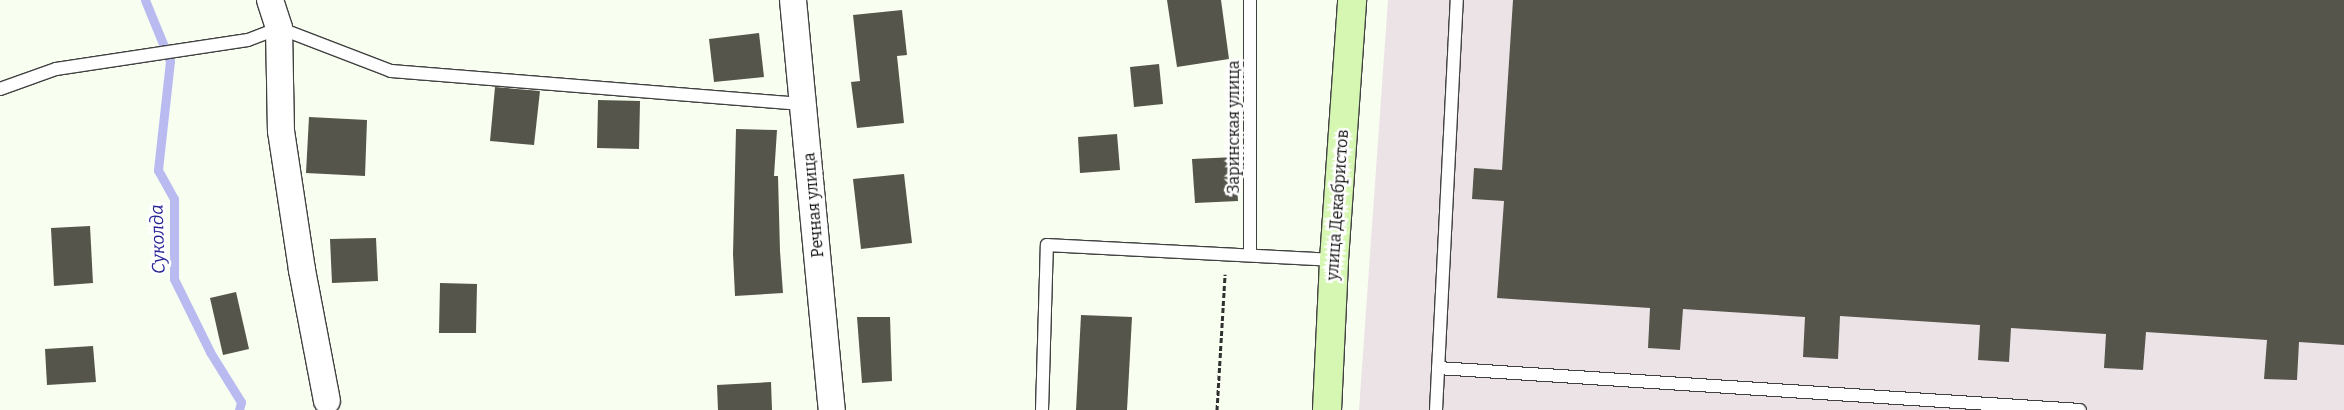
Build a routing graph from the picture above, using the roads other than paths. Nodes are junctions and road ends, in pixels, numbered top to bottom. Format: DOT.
graph roads {
  1 [pos="270,0"];
  2 [pos="793,0"];
  3 [pos="1250,0"];
  4 [pos="1352,0"];
  5 [pos="1457,0"];
  6 [pos="279,28"];
  7 [pos="0,89"];
  8 [pos="805,104"];
  9 [pos="1250,255"];
  10 [pos="1334,260"];
  11 [pos="1438,368"];
  12 [pos="327,401"];
  13 [pos="832,410"];
  14 [pos="1042,410"];
  15 [pos="1327,410"];
  16 [pos="1436,410"];
  17 [pos="2080,410"];
  1 -- 6 [label="street"];
  2 -- 8 [label="street, Речная улица"];
  3 -- 9 [label="lane, Заринская улица"];
  4 -- 10 [label="street, улица Декабристов"];
  5 -- 11 [label="lane"];
  6 -- 7 [label="lane"];
  6 -- 8 [label="lane"];
  6 -- 12 [label="street"];
  8 -- 13 [label="street, Речная улица"];
  9 -- 10 [label="lane"];
  9 -- 14 [label="lane"];
  10 -- 15 [label="street, улица Декабристов"];
  11 -- 16 [label="lane"];
  11 -- 17 [label="lane"];
}
